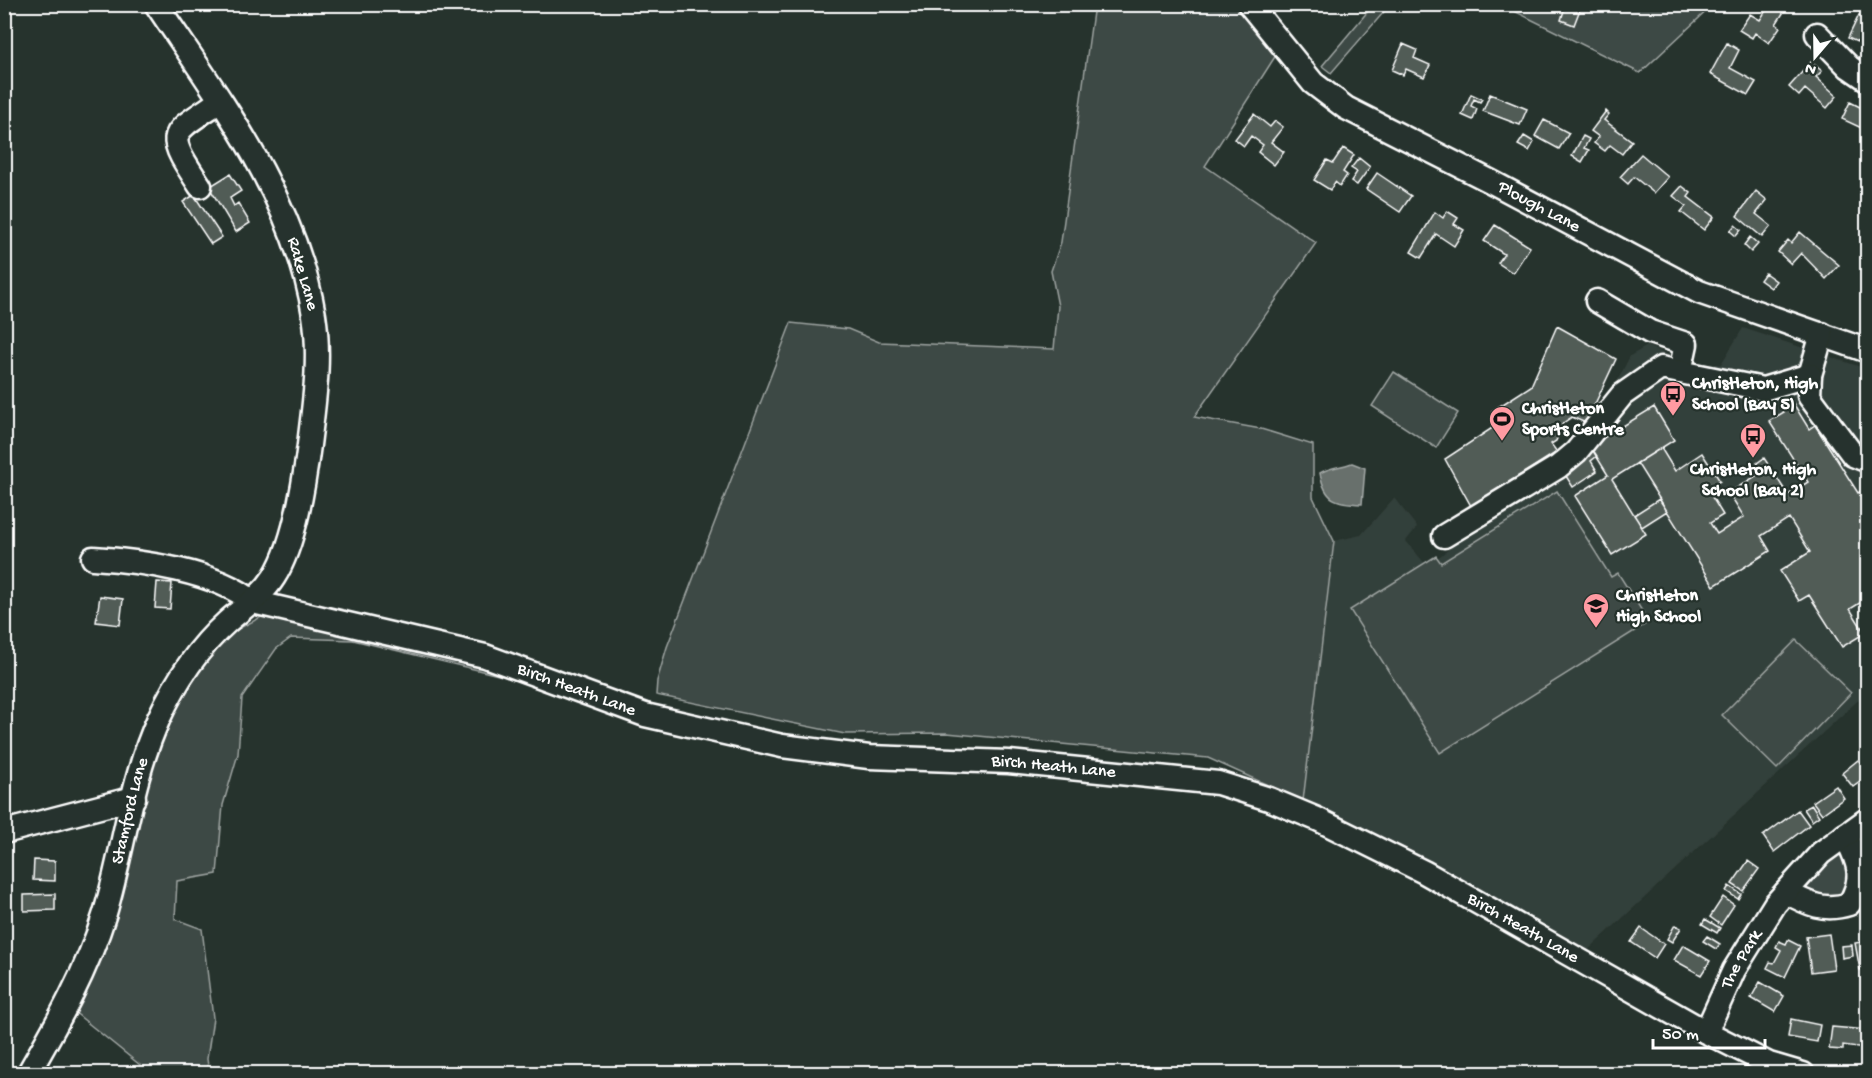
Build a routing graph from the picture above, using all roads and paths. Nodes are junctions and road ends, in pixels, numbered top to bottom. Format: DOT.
graph roads {
  1 [pos="156,4"];
  2 [pos="1249,4"];
  3 [pos="1819,33"];
  4 [pos="1868,80"];
  5 [pos="220,101"];
  6 [pos="200,186"];
  7 [pos="1597,301"];
  8 [pos="1822,334"];
  9 [pos="1868,351"];
  10 [pos="1680,372"];
  11 [pos="1810,375"];
  12 [pos="1868,461"];
  13 [pos="1444,536"];
  14 [pos="93,558"];
  15 [pos="275,576"];
  16 [pos="253,602"];
  17 [pos="134,798"];
  18 [pos="1868,819"];
  19 [pos="4,832"];
  20 [pos="1845,836"];
  21 [pos="1786,892"];
  22 [pos="1707,1032"];
  23 [pos="28,1074"];
  24 [pos="1803,1074"];
  1 -- 5 [label="street, Rake Lane"];
  2 -- 8 [label="street, Plough Lane"];
  3 -- 4 [label="street"];
  5 -- 6 [label="street"];
  5 -- 15 [label="street, Rake Lane"];
  7 -- 10 [label="street"];
  8 -- 9 [label="street, Plough Lane"];
  8 -- 11 [label="street"];
  10 -- 11 [label="street"];
  10 -- 13 [label="street"];
  11 -- 12 [label="street"];
  14 -- 16 [label="street, Birch Heath Lane"];
  15 -- 16 [label="street, Stamford Lane"];
  16 -- 17 [label="street, Stamford Lane"];
  16 -- 22 [label="street, Birch Heath Lane"];
  17 -- 19 [label="street"];
  17 -- 23 [label="street, Stamford Lane"];
  18 -- 20 [label="street, The Park"];
  20 -- 21 [label="street, The Park"];
  20 -- 21 [label="street"];
  21 -- 22 [label="street, The Park"];
  22 -- 24 [label="street, Birch Heath Lane"];
}
